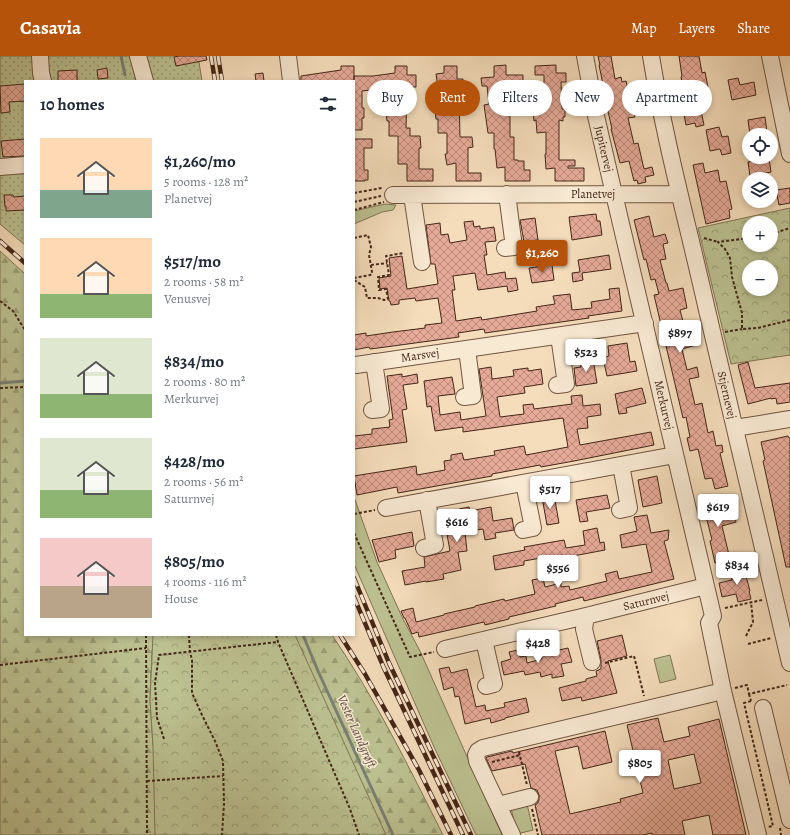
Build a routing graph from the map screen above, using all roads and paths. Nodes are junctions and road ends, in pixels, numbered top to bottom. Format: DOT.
graph roads {
  1 [pos="40,56"];
  2 [pos="138,56"];
  3 [pos="288,56"];
  4 [pos="585,56"];
  5 [pos="651,56"];
  6 [pos="770,56"];
  7 [pos="43,80"];
  8 [pos="144,80"];
  9 [pos="291,80"];
  10 [pos="790,154"];
  11 [pos="24,165"];
  12 [pos="0,167"];
  13 [pos="355,193"];
  14 [pos="412,194"];
  15 [pos="507,194"];
  16 [pos="614,194"];
  17 [pos="679,194"];
  18 [pos="389,198"];
  19 [pos="355,202"];
  20 [pos="355,210"];
  21 [pos="790,228"];
  22 [pos="778,232"];
  23 [pos="355,238"];
  24 [pos="742,239"];
  25 [pos="505,248"];
  26 [pos="404,252"];
  27 [pos="422,262"];
  28 [pos="387,263"];
  29 [pos="371,266"];
  30 [pos="355,279"];
  31 [pos="355,280"];
  32 [pos="0,301"];
  33 [pos="790,320"];
  34 [pos="645,324"];
  35 [pos="24,328"];
  36 [pos="742,329"];
  37 [pos="713,335"];
  38 [pos="559,336"];
  39 [pos="467,349"];
  40 [pos="374,362"];
  41 [pos="356,365"];
  42 [pos="557,385"];
  43 [pos="24,386"];
  44 [pos="0,388"];
  45 [pos="464,397"];
  46 [pos="372,410"];
  47 [pos="790,419"];
  48 [pos="735,428"];
  49 [pos="675,455"];
  50 [pos="621,465"];
  51 [pos="524,483"];
  52 [pos="427,500"];
  53 [pos="386,508"];
  54 [pos="620,510"];
  55 [pos="355,514"];
  56 [pos="523,530"];
  57 [pos="355,534"];
  58 [pos="424,548"];
  59 [pos="706,586"];
  60 [pos="713,613"];
  61 [pos="586,616"];
  62 [pos="783,635"];
  63 [pos="146,636"];
  64 [pos="189,636"];
  65 [pos="276,636"];
  66 [pos="746,636"];
  67 [pos="484,640"];
  68 [pos="278,642"];
  69 [pos="748,644"];
  70 [pos="146,648"];
  71 [pos="444,649"];
  72 [pos="190,652"];
  73 [pos="592,662"];
  74 [pos="790,663"];
  75 [pos="0,664"];
  76 [pos="787,685"];
  77 [pos="486,686"];
  78 [pos="729,689"];
  79 [pos="757,705"];
  80 [pos="647,709"];
  81 [pos="164,739"];
  82 [pos="520,756"];
  83 [pos="479,765"];
  84 [pos="223,776"];
  85 [pos="147,781"];
  86 [pos="530,797"];
  87 [pos="498,805"];
  88 [pos="790,820"];
  89 [pos="773,826"];
  90 [pos="147,835"];
  91 [pos="222,835"];
  92 [pos="359,835"];
  93 [pos="512,835"];
  94 [pos="758,835"];
  1 -- 7 [label="street"];
  2 -- 8 [label="street"];
  3 -- 9 [label="street"];
  4 -- 16 [label="street, Jupitervej"];
  5 -- 17 [label="street, Stjernevej"];
  6 -- 10 [label="street"];
  11 -- 12 [label="street"];
  13 -- 18 [label="path"];
  14 -- 15 [label="street, Planetvej"];
  14 -- 18 [label="street, Planetvej"];
  14 -- 27 [label="street"];
  15 -- 16 [label="street, Planetvej"];
  15 -- 25 [label="street"];
  16 -- 17 [label="street, Planetvej"];
  16 -- 34 [label="street, Merkurvej"];
  17 -- 37 [label="street, Stjernevej"];
  18 -- 19 [label="path"];
  18 -- 20 [label="path"];
  21 -- 22 [label="path"];
  23 -- 29 [label="path"];
  24 -- 36 [label="path"];
  26 -- 28 [label="path"];
  28 -- 29 [label="path"];
  28 -- 31 [label="path"];
  29 -- 30 [label="path"];
  32 -- 35 [label="path"];
  33 -- 36 [label="path"];
  34 -- 38 [label="street, Marsvej"];
  34 -- 49 [label="street, Merkurvej"];
  36 -- 37 [label="path"];
  37 -- 48 [label="street, Stjernevej"];
  38 -- 39 [label="street, Marsvej"];
  38 -- 42 [label="street"];
  39 -- 40 [label="street, Marsvej"];
  39 -- 45 [label="street"];
  40 -- 41 [label="street, Marsvej"];
  40 -- 46 [label="street"];
  43 -- 44 [label="path"];
  47 -- 48 [label="street"];
  48 -- 62 [label="street, Stjernevej"];
  49 -- 50 [label="street"];
  49 -- 59 [label="street, Merkurvej"];
  50 -- 51 [label="street"];
  50 -- 54 [label="street"];
  51 -- 52 [label="street"];
  51 -- 56 [label="street"];
  52 -- 53 [label="street"];
  52 -- 58 [label="street"];
  53 -- 55 [label="path"];
  57 -- 71 [label="path"];
  59 -- 60 [label="street, Merkurvej"];
  59 -- 61 [label="street, Saturnvej"];
  60 -- 66 [label="path"];
  60 -- 78 [label="street, Merkurvej"];
  61 -- 67 [label="street, Saturnvej"];
  61 -- 73 [label="street"];
  62 -- 69 [label="path"];
  62 -- 74 [label="street, Stjernevej"];
  63 -- 70 [label="path"];
  64 -- 72 [label="path"];
  65 -- 68 [label="path"];
  67 -- 71 [label="street, Saturnvej"];
  67 -- 77 [label="street"];
  68 -- 72 [label="path"];
  68 -- 92 [label="path"];
  70 -- 75 [label="path"];
  70 -- 85 [label="path"];
  72 -- 81 [label="path"];
  72 -- 84 [label="path"];
  73 -- 80 [label="path"];
  76 -- 78 [label="path"];
  78 -- 80 [label="street"];
  78 -- 94 [label="street, Merkurvej"];
  79 -- 88 [label="street"];
  79 -- 89 [label="path"];
  80 -- 83 [label="street"];
  82 -- 83 [label="path"];
  83 -- 87 [label="street"];
  84 -- 85 [label="path"];
  84 -- 91 [label="path"];
  85 -- 90 [label="path"];
  86 -- 87 [label="street"];
  87 -- 93 [label="street"];
}
